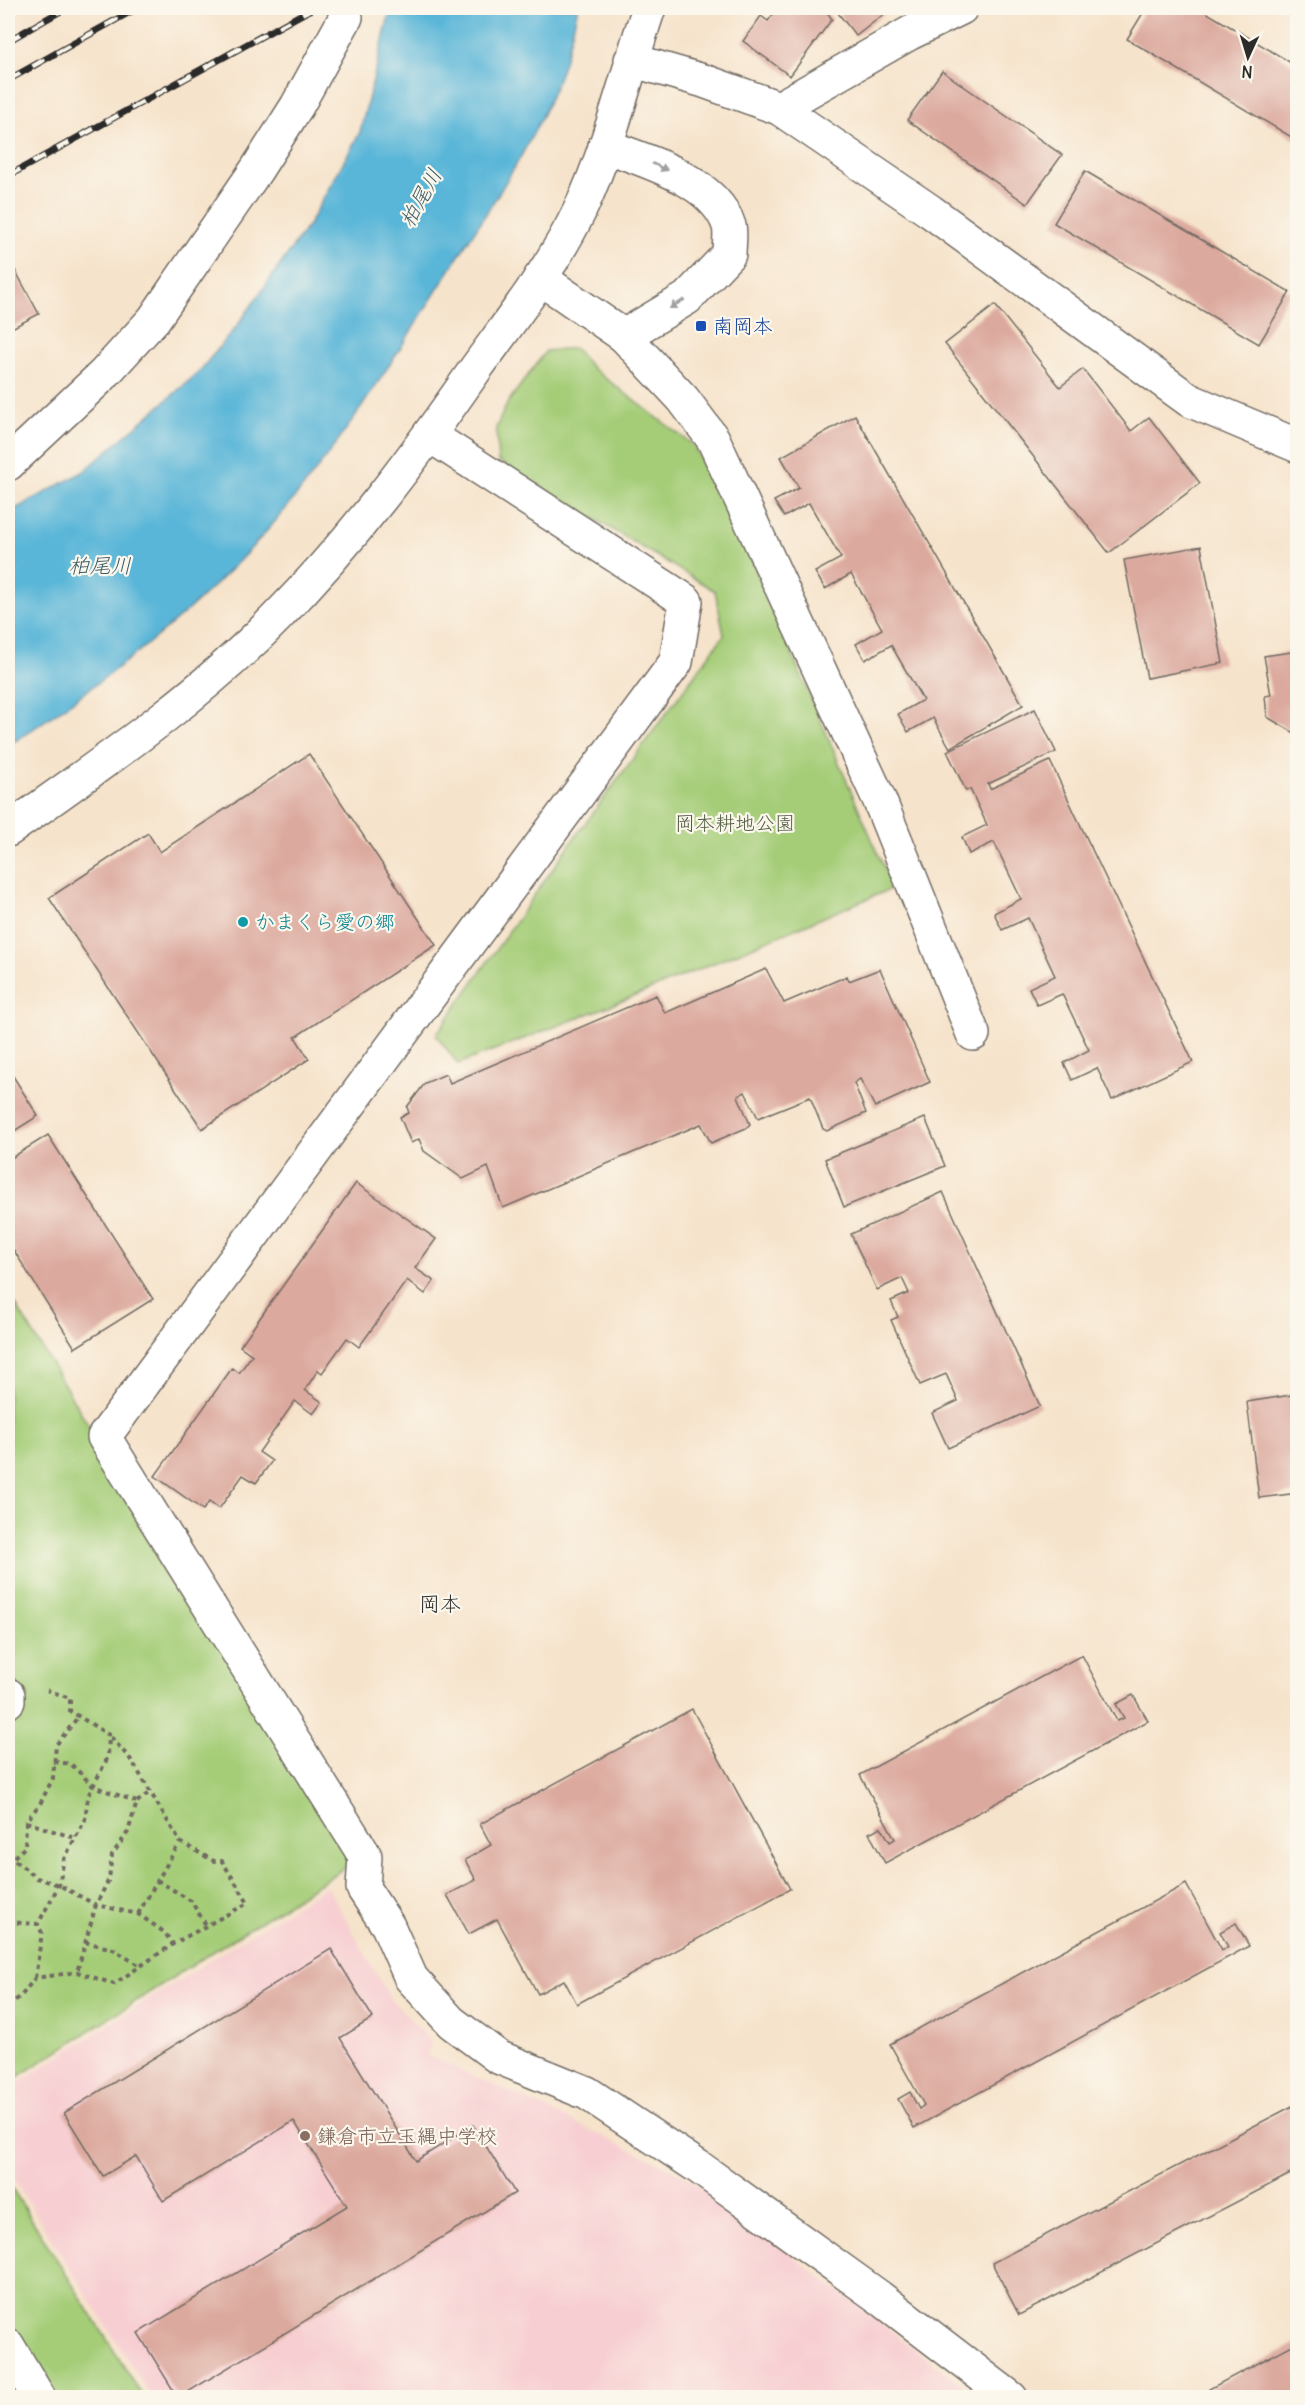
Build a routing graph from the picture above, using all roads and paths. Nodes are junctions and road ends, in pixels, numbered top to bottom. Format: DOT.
graph roads {
  1 [pos="649,8"];
  2 [pos="961,8"];
  3 [pos="346,17"];
  4 [pos="631,60"];
  5 [pos="778,108"];
  6 [pos="605,146"];
  7 [pos="540,278"];
  8 [pos="624,336"];
  9 [pos="429,435"];
  10 [pos="1298,446"];
  11 [pos="8,464"];
  12 [pos="8,830"];
  13 [pos="973,1034"];
  14 [pos="8,1697"];
  15 [pos="78,1717"];
  16 [pos="109,1735"];
  17 [pos="54,1762"];
  18 [pos="93,1786"];
  19 [pos="150,1792"];
  20 [pos="137,1802"];
  21 [pos="26,1822"];
  22 [pos="75,1838"];
  23 [pos="180,1842"];
  24 [pos="8,1855"];
  25 [pos="14,1857"];
  26 [pos="157,1880"];
  27 [pos="59,1885"];
  28 [pos="96,1905"];
  29 [pos="138,1914"];
  30 [pos="8,1922"];
  31 [pos="38,1924"];
  32 [pos="206,1925"];
  33 [pos="85,1942"];
  34 [pos="173,1944"];
  35 [pos="140,1966"];
  36 [pos="76,1972"];
  37 [pos="34,1978"];
  38 [pos="8,2006"];
  39 [pos="8,2346"];
  40 [pos="39,2397"];
  41 [pos="1011,2397"];
  1 -- 4 [label="street"];
  2 -- 5 [label="street"];
  3 -- 11 [label="street"];
  4 -- 5 [label="street"];
  4 -- 6 [label="street"];
  5 -- 10 [label="street"];
  6 -- 7 [label="street"];
  6 -- 8 [label="street, one-way"];
  7 -- 8 [label="street"];
  7 -- 9 [label="street"];
  8 -- 13 [label="street"];
  9 -- 12 [label="street"];
  9 -- 41 [label="street"];
  14 -- 15 [label="path"];
  15 -- 16 [label="path"];
  15 -- 17 [label="path"];
  16 -- 18 [label="path"];
  16 -- 19 [label="path"];
  17 -- 18 [label="path"];
  17 -- 21 [label="path"];
  18 -- 20 [label="path"];
  18 -- 22 [label="path"];
  19 -- 20 [label="path"];
  19 -- 23 [label="path"];
  20 -- 28 [label="path"];
  21 -- 22 [label="path"];
  21 -- 25 [label="path"];
  22 -- 27 [label="path"];
  23 -- 26 [label="path"];
  23 -- 32 [label="path"];
  24 -- 25 [label="path"];
  25 -- 27 [label="path"];
  26 -- 29 [label="path"];
  26 -- 32 [label="path"];
  27 -- 28 [label="path"];
  27 -- 31 [label="path"];
  28 -- 29 [label="path"];
  28 -- 33 [label="path"];
  29 -- 34 [label="path"];
  30 -- 31 [label="path"];
  31 -- 37 [label="path"];
  32 -- 34 [label="path"];
  33 -- 35 [label="path"];
  33 -- 36 [label="path"];
  34 -- 35 [label="path"];
  35 -- 36 [label="path"];
  36 -- 37 [label="path"];
  37 -- 38 [label="path"];
  39 -- 40 [label="street"];
}
